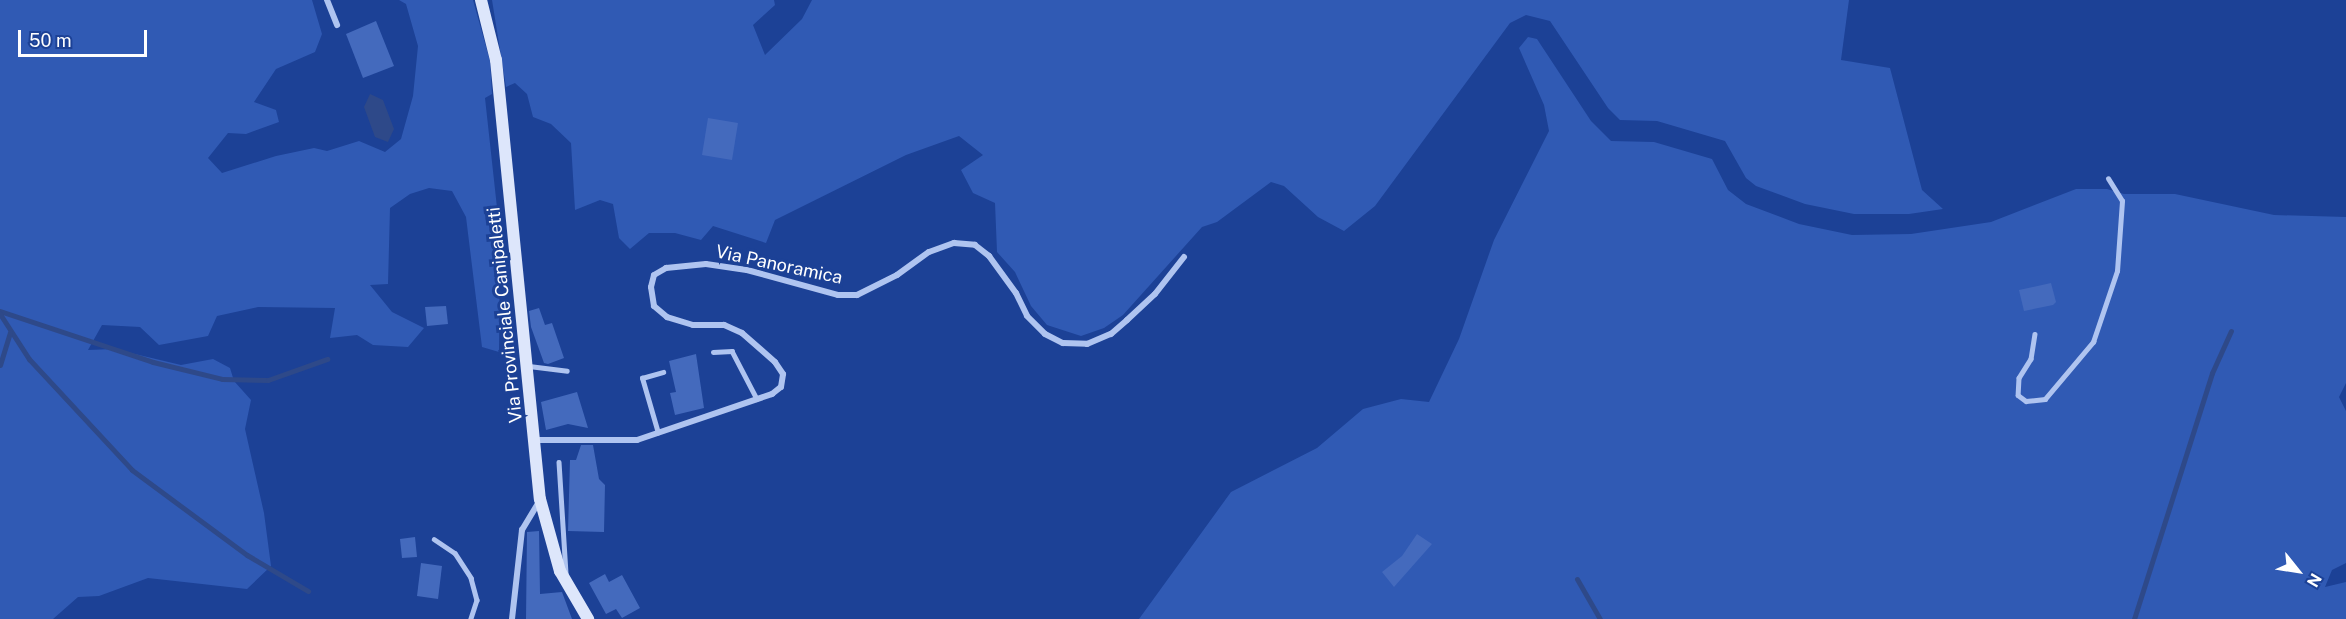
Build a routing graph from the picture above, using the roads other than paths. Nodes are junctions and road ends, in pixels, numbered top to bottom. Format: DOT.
graph roads {
  1 [pos="327,0"];
  2 [pos="481,0"];
  3 [pos="337,25"];
  4 [pos="2108,179"];
  5 [pos="1184,257"];
  6 [pos="2035,334"];
  7 [pos="713,352"];
  8 [pos="528,366"];
  9 [pos="567,371"];
  10 [pos="663,372"];
  11 [pos="757,399"];
  12 [pos="658,433"];
  13 [pos="536,440"];
  14 [pos="558,462"];
  15 [pos="540,499"];
  16 [pos="434,539"];
  17 [pos="567,582"];
  18 [pos="471,619"];
  19 [pos="512,619"];
  20 [pos="588,619"];
  1 -- 3 [label="street"];
  2 -- 8 [label="main road, Via Provinciale Canipaletti"];
  4 -- 6 [label="lane"];
  5 -- 11 [label="street, Via Panoramica"];
  7 -- 11 [label="lane"];
  8 -- 9 [label="lane"];
  8 -- 13 [label="main road, Via Provinciale Canipaletti"];
  10 -- 12 [label="lane"];
  11 -- 12 [label="street, Via Panoramica"];
  12 -- 13 [label="street, Via Panoramica"];
  13 -- 15 [label="main road, Via Provinciale Canipaletti"];
  14 -- 17 [label="lane"];
  15 -- 17 [label="main road, Via Provinciale Canipaletti"];
  15 -- 19 [label="street"];
  16 -- 18 [label="lane"];
  17 -- 20 [label="main road, Via Provinciale Canipaletti"];
}
